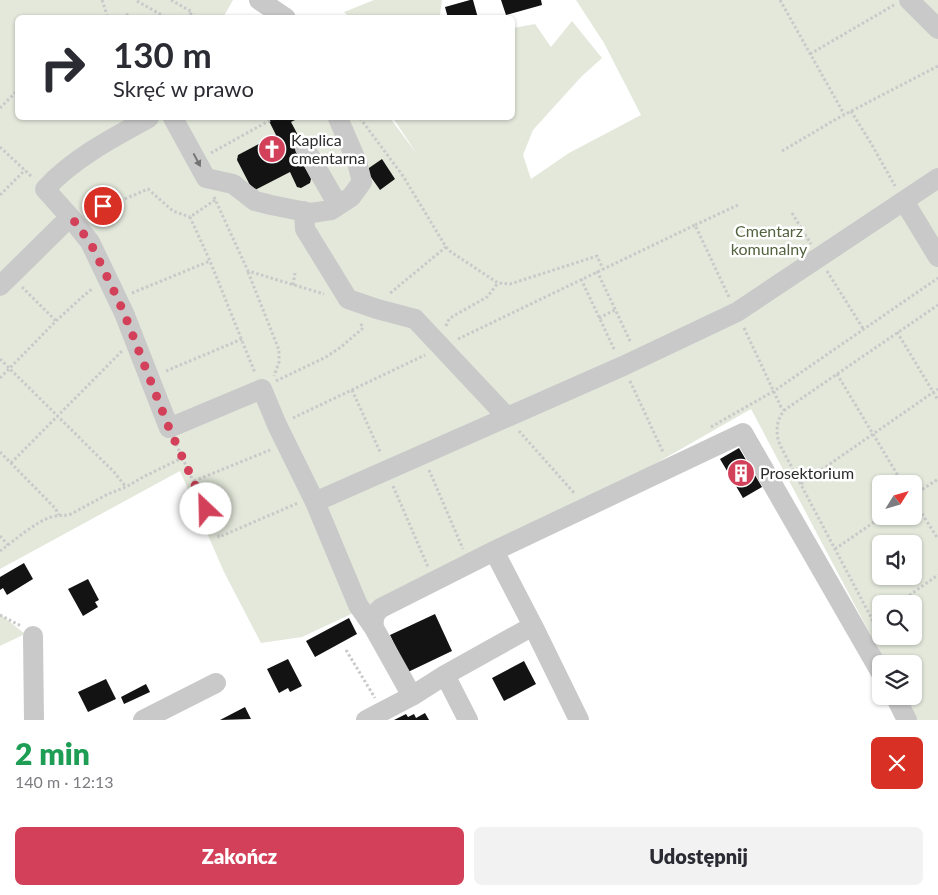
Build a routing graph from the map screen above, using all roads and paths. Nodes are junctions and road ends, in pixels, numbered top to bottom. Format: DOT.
graph roads {
  1 [pos="102,0"];
  2 [pos="171,0"];
  3 [pos="259,0"];
  4 [pos="780,0"];
  5 [pos="137,1"];
  6 [pos="905,1"];
  7 [pos="107,15"];
  8 [pos="162,15"];
  9 [pos="190,15"];
  10 [pos="282,15"];
  11 [pos="938,29"];
  12 [pos="810,54"];
  13 [pos="938,66"];
  14 [pos="15,93"];
  15 [pos="0,108"];
  16 [pos="850,111"];
  17 [pos="844,114"];
  18 [pos="145,120"];
  19 [pos="174,120"];
  20 [pos="270,120"];
  21 [pos="339,120"];
  22 [pos="361,120"];
  23 [pos="0,147"];
  24 [pos="305,148"];
  25 [pos="782,151"];
  26 [pos="197,161"];
  27 [pos="25,170"];
  28 [pos="938,178"];
  29 [pos="36,180"];
  30 [pos="0,195"];
  31 [pos="904,202"];
  32 [pos="338,205"];
  33 [pos="738,205"];
  34 [pos="304,211"];
  35 [pos="190,217"];
  36 [pos="72,219"];
  37 [pos="696,225"];
  38 [pos="446,247"];
  39 [pos="938,257"];
  40 [pos="210,261"];
  41 [pos="603,269"];
  42 [pos="248,271"];
  43 [pos="597,271"];
  44 [pos="295,273"];
  45 [pos="108,278"];
  46 [pos="938,278"];
  47 [pos="498,283"];
  48 [pos="8,284"];
  49 [pos="293,285"];
  50 [pos="400,285"];
  51 [pos="348,299"];
  52 [pos="118,300"];
  53 [pos="938,305"];
  54 [pos="734,307"];
  55 [pos="615,310"];
  56 [pos="599,318"];
  57 [pos="56,321"];
  58 [pos="448,321"];
  59 [pos="897,332"];
  60 [pos="242,339"];
  61 [pos="135,344"];
  62 [pos="634,347"];
  63 [pos="0,359"];
  64 [pos="623,366"];
  65 [pos="10,368"];
  66 [pos="838,374"];
  67 [pos="0,378"];
  68 [pos="149,378"];
  69 [pos="262,389"];
  70 [pos="938,389"];
  71 [pos="352,390"];
  72 [pos="774,391"];
  73 [pos="933,392"];
  74 [pos="938,400"];
  75 [pos="784,410"];
  76 [pos="58,415"];
  77 [pos="507,417"];
  78 [pos="169,428"];
  79 [pos="706,429"];
  80 [pos="873,434"];
  81 [pos="286,443"];
  82 [pos="0,453"];
  83 [pos="664,454"];
  84 [pos="422,455"];
  85 [pos="182,458"];
  86 [pos="11,463"];
  87 [pos="387,471"];
  88 [pos="898,475"];
  89 [pos="938,479"];
  90 [pos="194,481"];
  91 [pos="800,484"];
  92 [pos="126,487"];
  93 [pos="922,490"];
  94 [pos="313,500"];
  95 [pos="581,501"];
  96 [pos="922,514"];
  97 [pos="59,515"];
  98 [pos="872,524"];
  99 [pos="0,536"];
  100 [pos="938,539"];
  101 [pos="8,545"];
  102 [pos="835,549"];
  103 [pos="0,551"];
  104 [pos="494,551"];
  105 [pos="465,553"];
  106 [pos="429,570"];
  107 [pos="938,575"];
  108 [pos="910,595"];
  109 [pos="0,614"];
  110 [pos="872,619"];
  111 [pos="533,626"];
  112 [pos="374,628"];
  113 [pos="33,636"];
  114 [pos="346,650"];
  115 [pos="872,657"];
  116 [pos="445,674"];
  117 [pos="216,683"];
  118 [pos="412,696"];
  119 [pos="900,705"];
  120 [pos="374,716"];
  121 [pos="34,720"];
  122 [pos="144,720"];
  123 [pos="468,720"];
  124 [pos="579,720"];
  125 [pos="907,720"];
  1 -- 7 [label="path"];
  2 -- 9 [label="path"];
  3 -- 10 [label="street"];
  4 -- 12 [label="path"];
  5 -- 8 [label="path"];
  6 -- 11 [label="street"];
  6 -- 12 [label="path"];
  12 -- 17 [label="path"];
  13 -- 16 [label="path"];
  14 -- 15 [label="path"];
  16 -- 17 [label="path"];
  16 -- 31 [label="path"];
  17 -- 25 [label="path"];
  18 -- 36 [label="street"];
  19 -- 26 [label="street, one-way"];
  20 -- 26 [label="path"];
  21 -- 32 [label="street"];
  22 -- 38 [label="path"];
  23 -- 27 [label="path"];
  24 -- 32 [label="street"];
  26 -- 34 [label="street"];
  27 -- 29 [label="path"];
  27 -- 30 [label="path"];
  28 -- 31 [label="street"];
  31 -- 39 [label="street"];
  31 -- 54 [label="street"];
  32 -- 34 [label="street"];
  33 -- 37 [label="path"];
  34 -- 51 [label="street"];
  35 -- 36 [label="path"];
  35 -- 40 [label="path"];
  35 -- 42 [label="path"];
  36 -- 45 [label="street"];
  36 -- 48 [label="street"];
  37 -- 41 [label="path"];
  37 -- 54 [label="path"];
  38 -- 47 [label="path"];
  38 -- 50 [label="path"];
  40 -- 52 [label="path"];
  40 -- 60 [label="path"];
  41 -- 43 [label="path"];
  41 -- 47 [label="path"];
  42 -- 49 [label="path"];
  42 -- 51 [label="path"];
  43 -- 55 [label="path"];
  43 -- 56 [label="path"];
  44 -- 49 [label="path"];
  45 -- 52 [label="street"];
  45 -- 57 [label="path"];
  46 -- 72 [label="path"];
  47 -- 58 [label="path"];
  48 -- 57 [label="path"];
  49 -- 51 [label="path"];
  51 -- 77 [label="street"];
  52 -- 61 [label="street"];
  53 -- 59 [label="path"];
  54 -- 64 [label="street"];
  54 -- 72 [label="path"];
  55 -- 56 [label="path"];
  55 -- 62 [label="path"];
  56 -- 64 [label="path"];
  57 -- 65 [label="path"];
  59 -- 66 [label="path"];
  59 -- 73 [label="path"];
  60 -- 68 [label="path"];
  60 -- 69 [label="path"];
  61 -- 68 [label="street"];
  61 -- 76 [label="path"];
  63 -- 65 [label="path"];
  64 -- 77 [label="street"];
  64 -- 83 [label="path"];
  65 -- 67 [label="path"];
  65 -- 76 [label="path"];
  66 -- 75 [label="path"];
  66 -- 80 [label="path"];
  68 -- 78 [label="street"];
  69 -- 78 [label="street"];
  69 -- 81 [label="street"];
  70 -- 73 [label="path"];
  71 -- 87 [label="path"];
  72 -- 75 [label="path"];
  72 -- 79 [label="path"];
  73 -- 74 [label="path"];
  73 -- 80 [label="path"];
  75 -- 91 [label="path"];
  76 -- 86 [label="path"];
  76 -- 92 [label="path"];
  77 -- 84 [label="street"];
  77 -- 95 [label="path"];
  78 -- 85 [label="path"];
  80 -- 88 [label="path"];
  80 -- 91 [label="path"];
  81 -- 90 [label="path"];
  81 -- 94 [label="street"];
  82 -- 86 [label="path"];
  84 -- 87 [label="street"];
  84 -- 105 [label="path"];
  85 -- 90 [label="path"];
  85 -- 92 [label="path"];
  86 -- 97 [label="path"];
  87 -- 94 [label="street"];
  87 -- 106 [label="path"];
  89 -- 93 [label="path"];
  90 -- 94 [label="path"];
  91 -- 102 [label="path"];
  92 -- 97 [label="path"];
  94 -- 112 [label="street"];
  96 -- 100 [label="path"];
  97 -- 101 [label="path"];
  98 -- 102 [label="path"];
  99 -- 101 [label="path"];
  101 -- 103 [label="path"];
  102 -- 110 [label="path"];
  104 -- 111 [label="street"];
  104 -- 112 [label="street"];
  104 -- 115 [label="street"];
  107 -- 108 [label="path"];
  109 -- 113 [label="path"];
  111 -- 116 [label="street"];
  111 -- 124 [label="street"];
  112 -- 118 [label="street"];
  113 -- 121 [label="street"];
  114 -- 120 [label="path"];
  116 -- 118 [label="street"];
  116 -- 123 [label="street"];
  117 -- 122 [label="street"];
  118 -- 120 [label="street"];
  119 -- 125 [label="street"];
}
